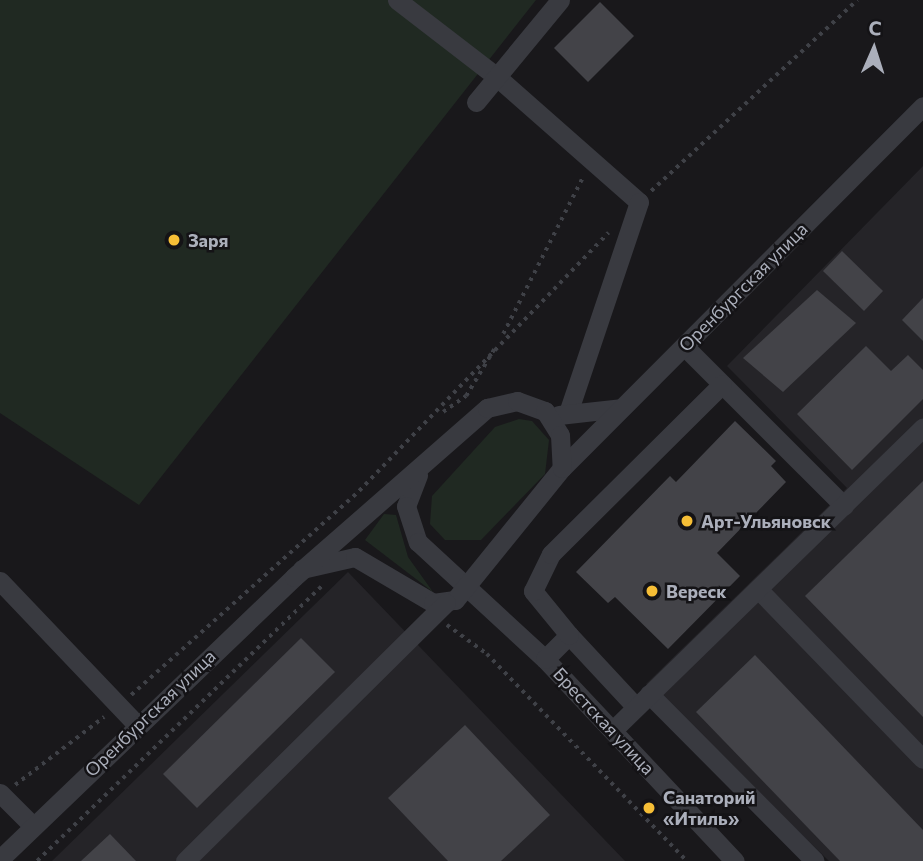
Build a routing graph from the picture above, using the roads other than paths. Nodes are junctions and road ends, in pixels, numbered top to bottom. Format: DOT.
graph roads {
  1 [pos="397,0"];
  2 [pos="560,0"];
  3 [pos="497,77"];
  4 [pos="475,102"];
  5 [pos="923,106"];
  6 [pos="684,346"];
  7 [pos="722,384"];
  8 [pos="621,408"];
  9 [pos="560,414"];
  10 [pos="923,428"];
  11 [pos="425,466"];
  12 [pos="562,468"];
  13 [pos="844,506"];
  14 [pos="302,569"];
  15 [pos="0,581"];
  16 [pos="467,587"];
  17 [pos="759,590"];
  18 [pos="439,610"];
  19 [pos="569,635"];
  20 [pos="545,659"];
  21 [pos="643,701"];
  22 [pos="136,724"];
  23 [pos="612,730"];
  24 [pos="923,759"];
  25 [pos="1,794"];
  26 [pos="33,826"];
  27 [pos="0,859"];
  28 [pos="185,861"];
  29 [pos="735,861"];
  30 [pos="815,861"];
  1 -- 3 [label="street"];
  2 -- 3 [label="street"];
  3 -- 4 [label="street"];
  3 -- 9 [label="street"];
  5 -- 6 [label="street, Оренбургская улица"];
  6 -- 7 [label="street"];
  6 -- 8 [label="street, Оренбургская улица"];
  7 -- 13 [label="street"];
  7 -- 19 [label="street"];
  8 -- 9 [label="street"];
  8 -- 12 [label="street, Оренбургская улица"];
  9 -- 11 [label="street, Оренбургская улица"];
  9 -- 12 [label="street"];
  10 -- 13 [label="street"];
  11 -- 14 [label="street, Оренбургская улица"];
  11 -- 16 [label="street, Брестская улица"];
  12 -- 16 [label="street, Оренбургская улица"];
  13 -- 17 [label="street"];
  14 -- 18 [label="street"];
  14 -- 22 [label="street, Оренбургская улица"];
  15 -- 22 [label="street"];
  16 -- 18 [label="street, Оренбургская улица"];
  16 -- 20 [label="street, Брестская улица"];
  17 -- 21 [label="street"];
  17 -- 24 [label="street"];
  18 -- 28 [label="street, Оренбургская улица"];
  19 -- 20 [label="street"];
  19 -- 21 [label="street"];
  20 -- 23 [label="street, Брестская улица"];
  21 -- 23 [label="street"];
  21 -- 30 [label="street"];
  22 -- 26 [label="street, Оренбургская улица"];
  23 -- 29 [label="street, Брестская улица"];
  25 -- 26 [label="street"];
  26 -- 27 [label="street, Оренбургская улица"];
}
